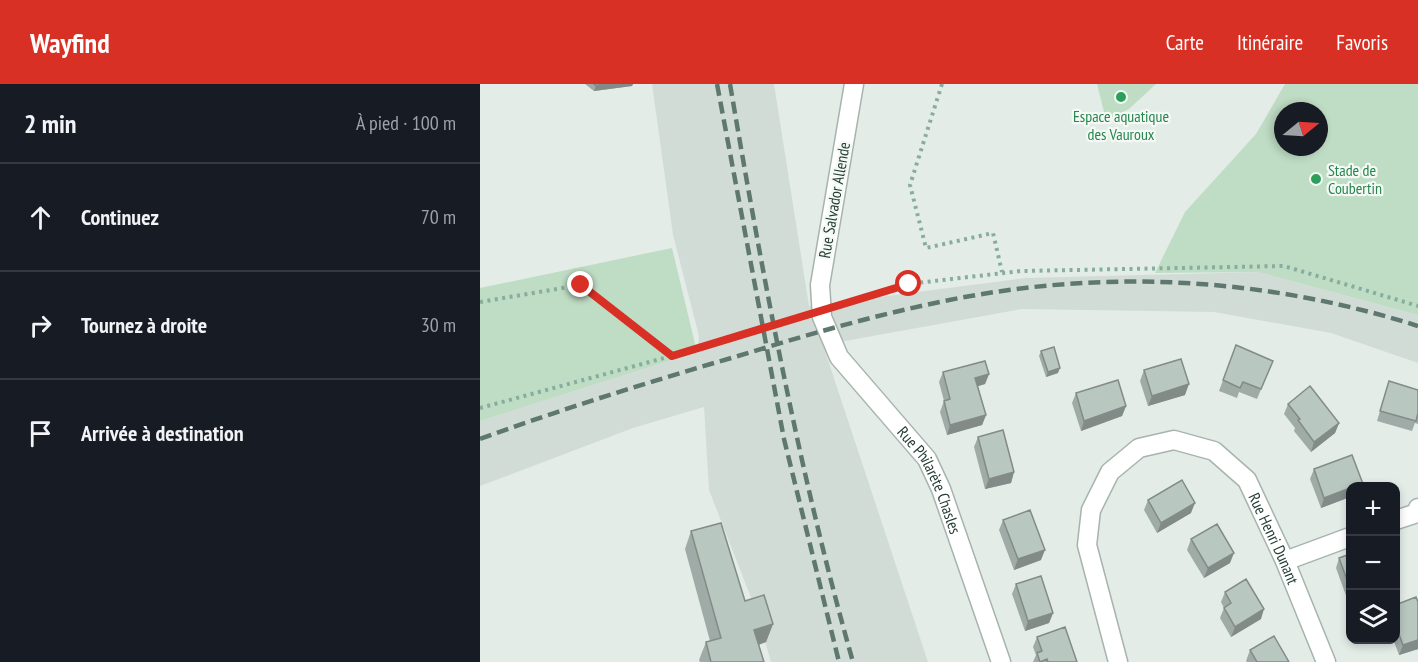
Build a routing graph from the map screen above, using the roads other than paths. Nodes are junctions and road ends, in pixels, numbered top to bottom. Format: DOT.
graph roads {
  1 [pos="854,84"];
  2 [pos="827,313"];
  3 [pos="1418,508"];
  4 [pos="1400,518"];
  5 [pos="1346,538"];
  6 [pos="1286,561"];
  7 [pos="1001,662"];
  8 [pos="1118,662"];
  9 [pos="1326,662"];
  1 -- 2 [label="street, Rue Salvador Allende"];
  2 -- 7 [label="street, Rue Philarète Chasles"];
  3 -- 4 [label="street"];
  5 -- 6 [label="street"];
  6 -- 8 [label="street, Rue Henri Dunant"];
  6 -- 9 [label="street, Rue Henri Dunant"];
}
